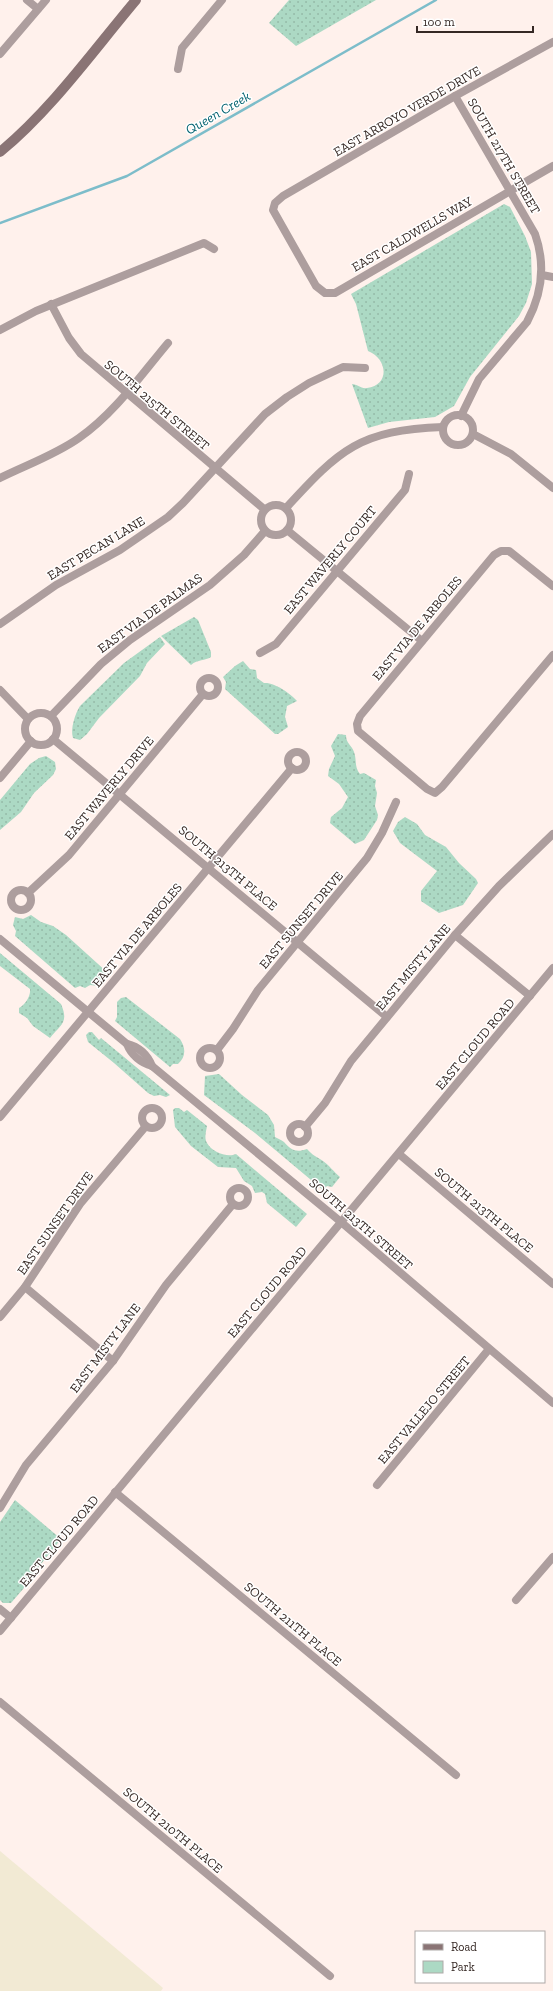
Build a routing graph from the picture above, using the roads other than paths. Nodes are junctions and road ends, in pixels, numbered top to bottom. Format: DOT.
graph roads {
  1 [pos="27,0"];
  2 [pos="46,0"];
  3 [pos="136,0"];
  4 [pos="222,0"];
  5 [pos="38,9"];
  6 [pos="553,42"];
  7 [pos="0,54"];
  8 [pos="178,69"];
  9 [pos="455,96"];
  10 [pos="0,152"];
  11 [pos="553,166"];
  12 [pos="510,190"];
  13 [pos="214,249"];
  14 [pos="542,275"];
  15 [pos="553,277"];
  16 [pos="324,293"];
  17 [pos="52,304"];
  18 [pos="0,330"];
  19 [pos="168,343"];
  20 [pos="365,368"];
  21 [pos="126,394"];
  22 [pos="461,416"];
  23 [pos="443,428"];
  24 [pos="473,434"];
  25 [pos="215,469"];
  26 [pos="408,474"];
  27 [pos="0,478"];
  28 [pos="553,488"];
  29 [pos="286,508"];
  30 [pos="264,509"];
  31 [pos="287,530"];
  32 [pos="265,531"];
  33 [pos="337,571"];
  34 [pos="553,586"];
  35 [pos="0,624"];
  36 [pos="422,641"];
  37 [pos="260,653"];
  38 [pos="553,654"];
  39 [pos="0,690"];
  40 [pos="203,694"];
  41 [pos="51,716"];
  42 [pos="28,719"];
  43 [pos="52,739"];
  44 [pos="31,741"];
  45 [pos="292,768"];
  46 [pos="0,778"];
  47 [pos="119,794"];
  48 [pos="396,802"];
  49 [pos="553,834"];
  50 [pos="209,868"];
  51 [pos="28,893"];
  52 [pos="455,935"];
  53 [pos="0,939"];
  54 [pos="298,942"];
  55 [pos="553,968"];
  56 [pos="530,996"];
  57 [pos="88,1012"];
  58 [pos="387,1017"];
  59 [pos="217,1050"];
  60 [pos="0,1117"];
  61 [pos="146,1126"];
  62 [pos="305,1126"];
  63 [pos="399,1154"];
  64 [pos="233,1204"];
  65 [pos="341,1222"];
  66 [pos="553,1284"];
  67 [pos="25,1287"];
  68 [pos="0,1317"];
  69 [pos="489,1349"];
  70 [pos="113,1361"];
  71 [pos="553,1402"];
  72 [pos="376,1485"];
  73 [pos="115,1492"];
  74 [pos="0,1508"];
  75 [pos="553,1557"];
  76 [pos="516,1600"];
  77 [pos="0,1609"];
  78 [pos="11,1618"];
  79 [pos="0,1631"];
  80 [pos="0,1702"];
  81 [pos="456,1775"];
  82 [pos="330,1976"];
  1 -- 5 [label="street"];
  2 -- 5 [label="street"];
  3 -- 10 [label="street"];
  4 -- 8 [label="street"];
  5 -- 7 [label="street"];
  6 -- 9 [label="street, EAST ARROYO VERDE DRIVE"];
  9 -- 12 [label="street, SOUTH 217TH STREET"];
  9 -- 16 [label="street, EAST ARROYO VERDE DRIVE"];
  11 -- 12 [label="street, EAST CALDWELLS WAY"];
  12 -- 14 [label="street, SOUTH 217TH STREET"];
  12 -- 16 [label="street, EAST CALDWELLS WAY"];
  13 -- 17 [label="street"];
  14 -- 15 [label="street"];
  14 -- 22 [label="street"];
  17 -- 18 [label="street"];
  17 -- 21 [label="street, SOUTH 215TH STREET"];
  19 -- 21 [label="street"];
  20 -- 25 [label="street, EAST PECAN LANE"];
  21 -- 25 [label="street, SOUTH 215TH STREET"];
  21 -- 27 [label="street"];
  22 -- 23 [label="street"];
  22 -- 24 [label="street"];
  23 -- 24 [label="street"];
  23 -- 29 [label="street"];
  24 -- 28 [label="street"];
  25 -- 30 [label="street, SOUTH 215TH STREET"];
  25 -- 35 [label="street, EAST PECAN LANE"];
  26 -- 33 [label="street, EAST WAVERLY COURT"];
  29 -- 30 [label="street"];
  29 -- 31 [label="street"];
  30 -- 32 [label="street"];
  31 -- 32 [label="street"];
  31 -- 33 [label="street"];
  32 -- 41 [label="street, EAST VIA DE PALMAS"];
  33 -- 36 [label="street"];
  33 -- 37 [label="street, EAST WAVERLY COURT"];
  34 -- 36 [label="street, EAST VIA DE ARBOLES"];
  36 -- 38 [label="street, EAST VIA DE ARBOLES"];
  39 -- 42 [label="street"];
  40 -- 47 [label="street, EAST WAVERLY DRIVE"];
  41 -- 42 [label="street"];
  41 -- 43 [label="street"];
  42 -- 44 [label="street"];
  43 -- 44 [label="street"];
  43 -- 47 [label="street, SOUTH 213TH PLACE"];
  44 -- 46 [label="street"];
  45 -- 50 [label="street, EAST VIA DE ARBOLES"];
  47 -- 50 [label="street, SOUTH 213TH PLACE"];
  47 -- 51 [label="street, EAST WAVERLY DRIVE"];
  48 -- 54 [label="street, EAST SUNSET DRIVE"];
  49 -- 52 [label="street, EAST MISTY LANE"];
  50 -- 54 [label="street, SOUTH 213TH PLACE"];
  50 -- 57 [label="street, EAST VIA DE ARBOLES"];
  52 -- 56 [label="street"];
  52 -- 58 [label="street, EAST MISTY LANE"];
  53 -- 57 [label="street, SOUTH 213TH STREET"];
  54 -- 58 [label="street, SOUTH 213TH PLACE"];
  54 -- 59 [label="street, EAST SUNSET DRIVE"];
  55 -- 56 [label="street, EAST CLOUD ROAD"];
  56 -- 63 [label="street, EAST CLOUD ROAD"];
  57 -- 60 [label="street, EAST VIA DE ARBOLES"];
  57 -- 65 [label="street, SOUTH 213TH STREET"];
  58 -- 62 [label="street, EAST MISTY LANE"];
  61 -- 67 [label="street, EAST SUNSET DRIVE"];
  63 -- 65 [label="street, EAST CLOUD ROAD"];
  63 -- 66 [label="street, SOUTH 213TH PLACE"];
  64 -- 70 [label="street, EAST MISTY LANE"];
  65 -- 69 [label="street, SOUTH 213TH STREET"];
  65 -- 73 [label="street, EAST CLOUD ROAD"];
  67 -- 68 [label="street, EAST SUNSET DRIVE"];
  67 -- 70 [label="street"];
  69 -- 71 [label="street, SOUTH 213TH STREET"];
  69 -- 72 [label="street, EAST VALLEJO STREET"];
  70 -- 74 [label="street, EAST MISTY LANE"];
  73 -- 78 [label="street, EAST CLOUD ROAD"];
  73 -- 81 [label="street, SOUTH 211TH PLACE"];
  75 -- 76 [label="street"];
  77 -- 78 [label="street"];
  78 -- 79 [label="street, EAST CLOUD ROAD"];
  80 -- 82 [label="street, SOUTH 210TH PLACE"];
}
